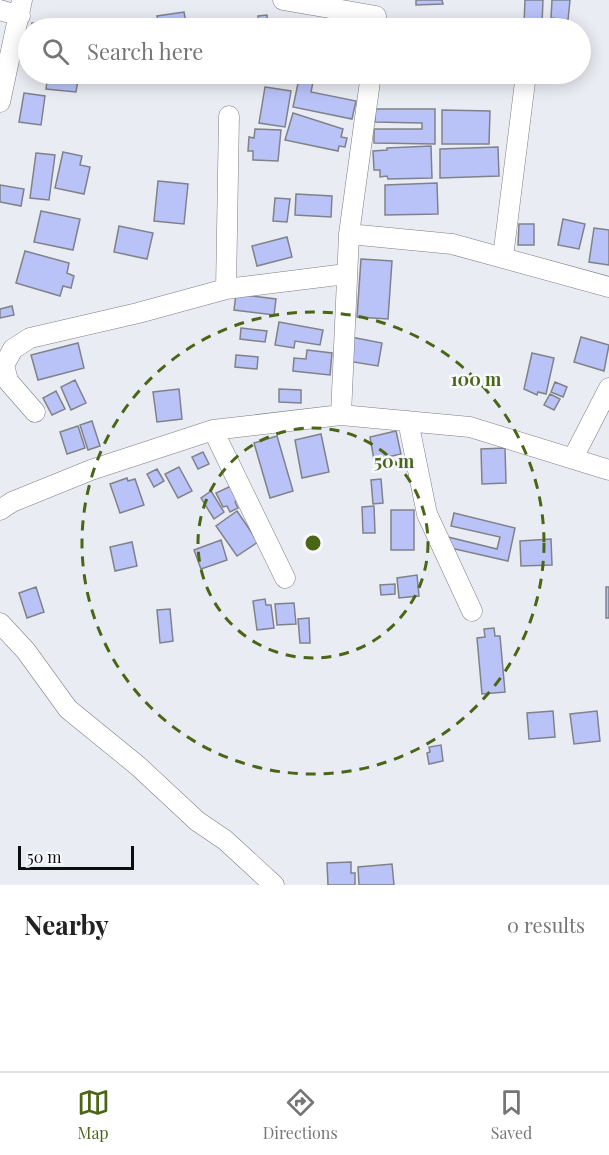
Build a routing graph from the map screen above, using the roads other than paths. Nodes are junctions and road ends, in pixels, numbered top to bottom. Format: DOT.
graph roads {
  1 [pos="283,0"];
  2 [pos="21,8"];
  3 [pos="0,10"];
  4 [pos="376,15"];
  5 [pos="18,21"];
  6 [pos="370,84"];
  7 [pos="525,84"];
  8 [pos="0,102"];
  9 [pos="229,116"];
  10 [pos="349,234"];
  11 [pos="503,257"];
  12 [pos="346,274"];
  13 [pos="609,287"];
  14 [pos="225,289"];
  15 [pos="609,388"];
  16 [pos="35,412"];
  17 [pos="341,415"];
  18 [pos="408,421"];
  19 [pos="213,430"];
  20 [pos="573,458"];
  21 [pos="609,470"];
  22 [pos="0,510"];
  23 [pos="285,578"];
  24 [pos="472,611"];
  25 [pos="0,623"];
  26 [pos="273,885"];
  1 -- 4 [label="street"];
  2 -- 3 [label="street"];
  5 -- 8 [label="street"];
  6 -- 10 [label="street"];
  7 -- 11 [label="street"];
  9 -- 14 [label="street"];
  10 -- 11 [label="street"];
  10 -- 12 [label="street"];
  11 -- 13 [label="street"];
  12 -- 14 [label="street"];
  12 -- 17 [label="street"];
  14 -- 16 [label="street"];
  15 -- 20 [label="street"];
  17 -- 18 [label="street"];
  17 -- 19 [label="street"];
  18 -- 20 [label="street"];
  18 -- 24 [label="street"];
  19 -- 22 [label="street"];
  19 -- 23 [label="street"];
  20 -- 21 [label="street"];
  25 -- 26 [label="street"];
}
